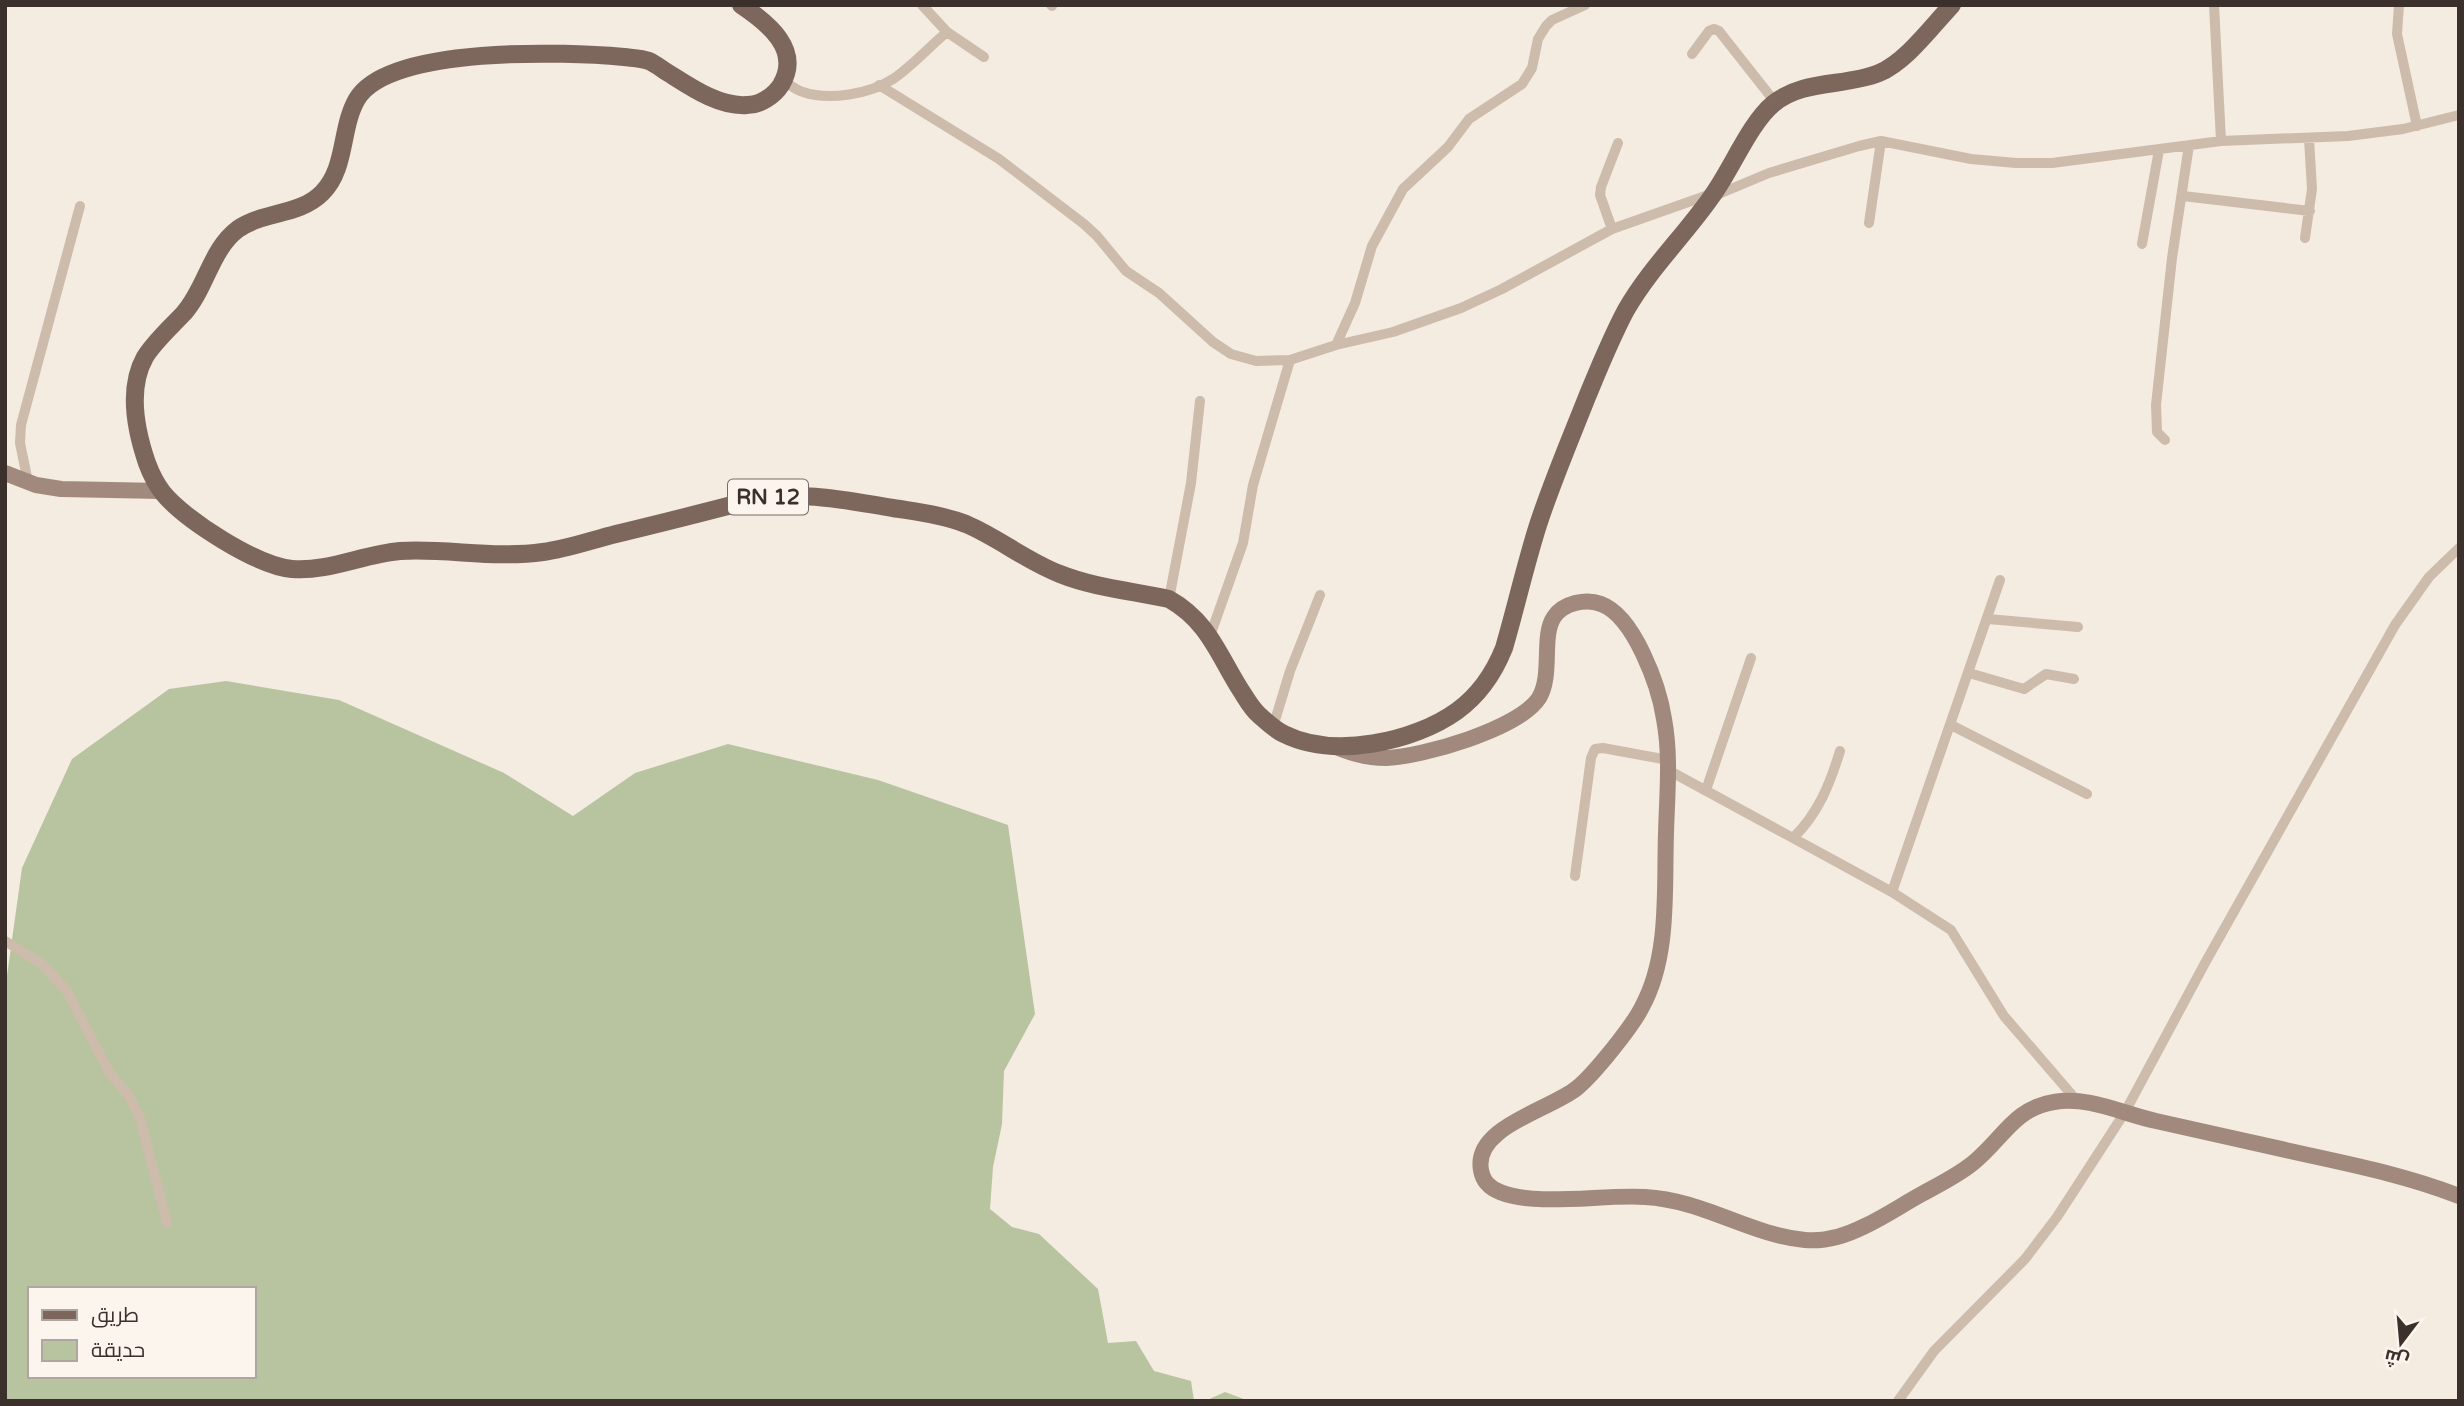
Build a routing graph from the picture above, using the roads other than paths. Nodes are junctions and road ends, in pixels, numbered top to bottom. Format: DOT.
graph roads {
  1 [pos="741,5"];
  2 [pos="922,5"];
  3 [pos="1585,5"];
  4 [pos="2214,5"];
  5 [pos="2399,5"];
  6 [pos="1947,7"];
  7 [pos="947,32"];
  8 [pos="1692,54"];
  9 [pos="984,57"];
  10 [pos="784,81"];
  11 [pos="879,85"];
  12 [pos="1775,102"];
  13 [pos="2459,115"];
  14 [pos="2417,126"];
  15 [pos="2309,139"];
  16 [pos="1881,141"];
  17 [pos="2221,141"];
  18 [pos="1618,143"];
  19 [pos="2189,145"];
  20 [pos="2159,150"];
  21 [pos="1713,195"];
  22 [pos="2183,196"];
  23 [pos="80,206"];
  24 [pos="2310,211"];
  25 [pos="1869,223"];
  26 [pos="1612,229"];
  27 [pos="2305,238"];
  28 [pos="2142,244"];
  29 [pos="1336,345"];
  30 [pos="1290,360"];
  31 [pos="1199,401"];
  32 [pos="2165,440"];
  33 [pos="5,473"];
  34 [pos="28,482"];
  35 [pos="161,491"];
  36 [pos="2459,548"];
  37 [pos="2000,580"];
  38 [pos="1320,595"];
  39 [pos="1169,599"];
  40 [pos="1988,619"];
  41 [pos="2078,626"];
  42 [pos="1210,636"];
  43 [pos="1751,658"];
  44 [pos="1969,673"];
  45 [pos="2074,679"];
  46 [pos="1951,725"];
  47 [pos="1273,727"];
  48 [pos="1334,746"];
  49 [pos="1840,751"];
  50 [pos="1668,765"];
  51 [pos="1706,790"];
  52 [pos="2087,794"];
  53 [pos="1793,838"];
  54 [pos="1575,876"];
  55 [pos="1892,892"];
  56 [pos="5,941"];
  57 [pos="2078,1102"];
  58 [pos="2125,1112"];
  59 [pos="2459,1196"];
  60 [pos="167,1223"];
  61 [pos="1898,1401"];
  1 -- 10 [label="main road"];
  2 -- 7 [label="street"];
  3 -- 29 [label="street"];
  4 -- 17 [label="street"];
  5 -- 14 [label="street"];
  6 -- 12 [label="main road, RN 12"];
  7 -- 9 [label="street"];
  7 -- 11 [label="street"];
  8 -- 12 [label="street"];
  10 -- 11 [label="street"];
  10 -- 35 [label="main road, RN 12"];
  11 -- 30 [label="street"];
  12 -- 21 [label="main road, RN 12"];
  13 -- 14 [label="street"];
  14 -- 15 [label="street"];
  15 -- 17 [label="street"];
  15 -- 24 [label="street"];
  16 -- 20 [label="street"];
  16 -- 21 [label="street"];
  16 -- 25 [label="street"];
  17 -- 19 [label="street"];
  18 -- 26 [label="street"];
  19 -- 20 [label="street"];
  19 -- 22 [label="street"];
  20 -- 28 [label="street"];
  21 -- 26 [label="street"];
  21 -- 48 [label="main road, RN 12"];
  22 -- 24 [label="street"];
  22 -- 32 [label="street"];
  23 -- 34 [label="street"];
  24 -- 27 [label="street"];
  26 -- 29 [label="street"];
  29 -- 30 [label="street"];
  30 -- 42 [label="street"];
  31 -- 39 [label="street"];
  33 -- 34 [label="main road"];
  34 -- 35 [label="main road"];
  35 -- 39 [label="main road, RN 12"];
  36 -- 58 [label="street"];
  37 -- 40 [label="street"];
  38 -- 47 [label="street"];
  39 -- 42 [label="main road, RN 12"];
  40 -- 41 [label="street"];
  40 -- 44 [label="street"];
  42 -- 47 [label="main road, RN 12"];
  43 -- 51 [label="street"];
  44 -- 45 [label="street"];
  44 -- 46 [label="street"];
  46 -- 52 [label="street"];
  46 -- 55 [label="street"];
  47 -- 48 [label="main road, RN 12"];
  48 -- 50 [label="main road"];
  49 -- 53 [label="street"];
  50 -- 51 [label="street"];
  50 -- 54 [label="street"];
  50 -- 57 [label="main road"];
  51 -- 53 [label="street"];
  53 -- 55 [label="street"];
  55 -- 57 [label="street"];
  56 -- 60 [label="street"];
  57 -- 58 [label="main road"];
  58 -- 59 [label="main road"];
  58 -- 61 [label="street"];
}
